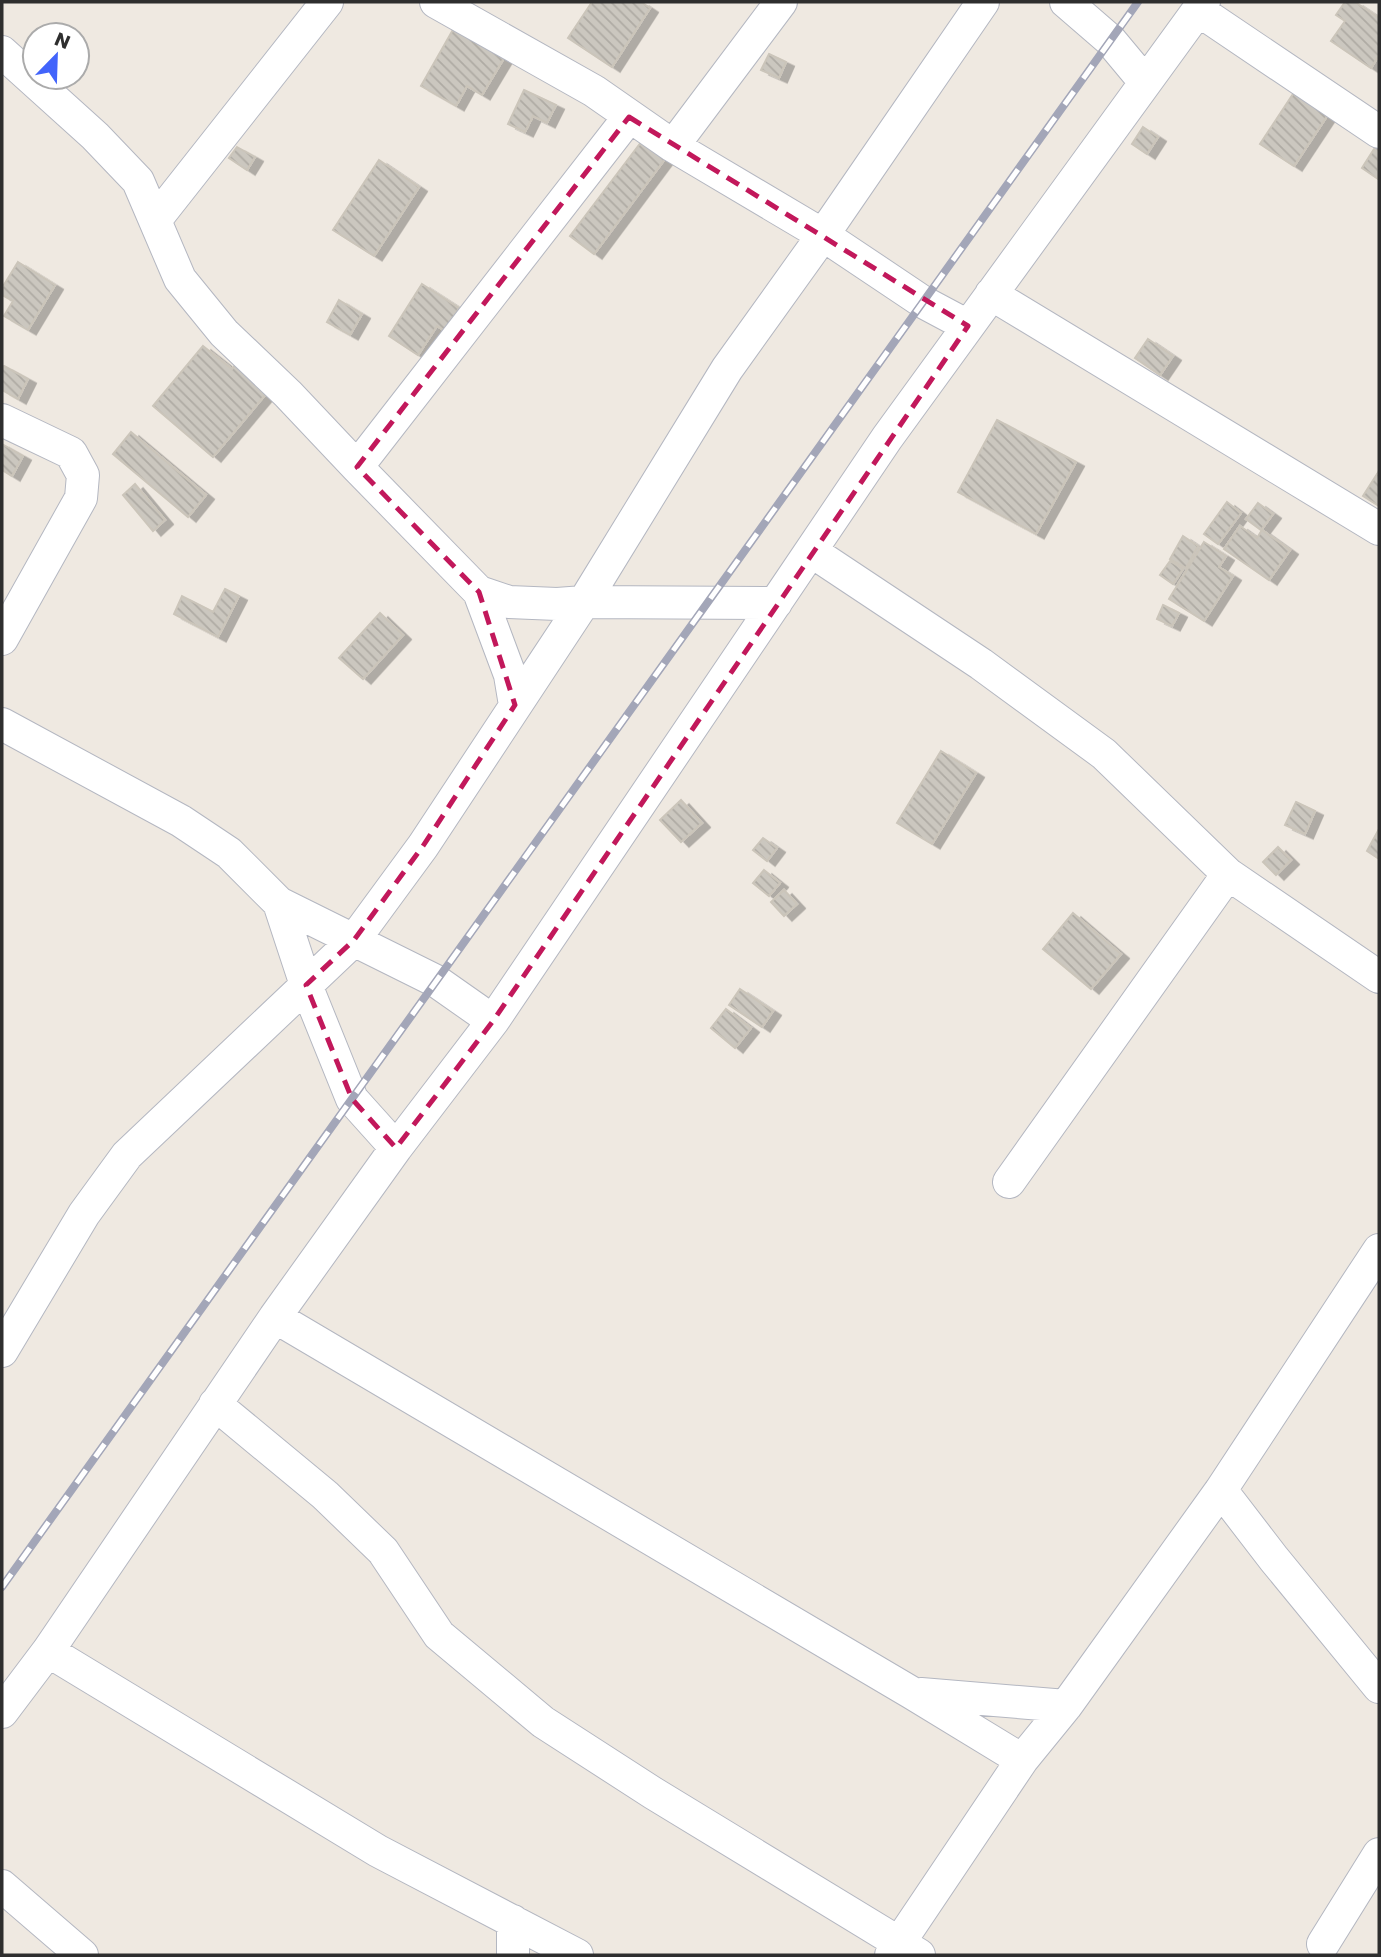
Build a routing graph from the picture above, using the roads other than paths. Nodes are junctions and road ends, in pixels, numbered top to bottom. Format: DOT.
graph roads {
  1 [pos="327,2"];
  2 [pos="436,2"];
  3 [pos="781,2"];
  4 [pos="983,2"];
  5 [pos="1066,2"];
  6 [pos="1201,6"];
  7 [pos="2,51"];
  8 [pos="1145,82"];
  9 [pos="629,117"];
  10 [pos="1379,132"];
  11 [pos="673,145"];
  12 [pos="156,219"];
  13 [pos="823,235"];
  14 [pos="991,294"];
  15 [pos="968,326"];
  16 [pos="2,420"];
  17 [pos="356,467"];
  18 [pos="1379,529"];
  19 [pos="810,551"];
  20 [pos="479,592"];
  21 [pos="584,602"];
  22 [pos="776,603"];
  23 [pos="2,639"];
  24 [pos="515,705"];
  25 [pos="2,724"];
  26 [pos="1228,874"];
  27 [pos="279,903"];
  28 [pos="354,940"];
  29 [pos="1379,977"];
  30 [pos="306,985"];
  31 [pos="493,1021"];
  32 [pos="396,1148"];
  33 [pos="1009,1182"];
  34 [pos="1379,1250"];
  35 [pos="1369,1286"];
  36 [pos="275,1317"];
  37 [pos="2,1351"];
  38 [pos="215,1404"];
  39 [pos="1221,1490"];
  40 [pos="48,1651"];
  41 [pos="1379,1687"];
  42 [pos="912,1693"];
  43 [pos="1066,1706"];
  44 [pos="2,1712"];
  45 [pos="1022,1760"];
  46 [pos="1379,1854"];
  47 [pos="2,1886"];
  48 [pos="513,1922"];
  49 [pos="1323,1944"];
  50 [pos="903,1951"];
  51 [pos="82,1955"];
  52 [pos="513,1955"];
  53 [pos="577,1955"];
  1 -- 12 [label="street"];
  2 -- 9 [label="street"];
  3 -- 11 [label="street"];
  4 -- 13 [label="street"];
  5 -- 8 [label="street"];
  6 -- 8 [label="street"];
  6 -- 10 [label="street"];
  7 -- 12 [label="street"];
  8 -- 14 [label="street"];
  9 -- 11 [label="street"];
  9 -- 17 [label="street"];
  11 -- 13 [label="street"];
  12 -- 17 [label="street"];
  13 -- 15 [label="street"];
  13 -- 21 [label="street"];
  14 -- 15 [label="street"];
  14 -- 18 [label="street"];
  15 -- 19 [label="street"];
  16 -- 23 [label="street"];
  17 -- 20 [label="street"];
  19 -- 22 [label="street"];
  19 -- 26 [label="street"];
  20 -- 21 [label="street"];
  20 -- 24 [label="street"];
  21 -- 22 [label="street"];
  21 -- 24 [label="street"];
  22 -- 31 [label="street"];
  24 -- 28 [label="street"];
  25 -- 27 [label="street"];
  26 -- 29 [label="street"];
  26 -- 33 [label="street"];
  27 -- 28 [label="street"];
  27 -- 30 [label="street"];
  28 -- 30 [label="street"];
  28 -- 31 [label="street"];
  30 -- 32 [label="street"];
  30 -- 37 [label="street"];
  31 -- 32 [label="street"];
  32 -- 36 [label="street"];
  34 -- 35 [label="street"];
  35 -- 39 [label="street"];
  36 -- 38 [label="street"];
  36 -- 42 [label="street"];
  38 -- 40 [label="street"];
  38 -- 50 [label="street"];
  39 -- 41 [label="street"];
  39 -- 43 [label="street"];
  40 -- 44 [label="street"];
  40 -- 48 [label="street"];
  42 -- 43 [label="street"];
  42 -- 45 [label="street"];
  43 -- 45 [label="street"];
  45 -- 50 [label="street"];
  46 -- 49 [label="street"];
  47 -- 51 [label="street"];
  48 -- 52 [label="street"];
  48 -- 53 [label="street"];
}
